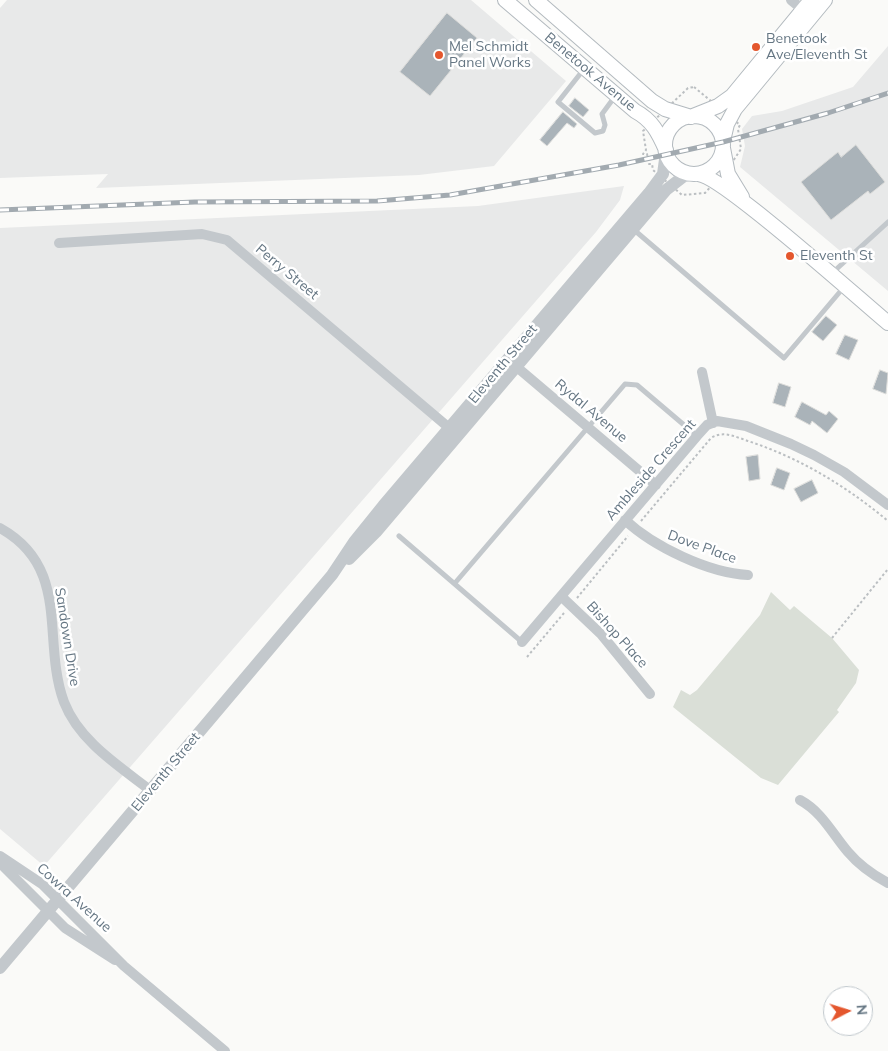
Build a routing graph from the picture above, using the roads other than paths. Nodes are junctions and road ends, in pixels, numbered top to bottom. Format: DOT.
graph roads {
  1 [pos="505,0"];
  2 [pos="536,0"];
  3 [pos="791,0"];
  4 [pos="825,0"];
  5 [pos="809,9"];
  6 [pos="570,29"];
  7 [pos="558,45"];
  8 [pos="585,68"];
  9 [pos="616,95"];
  10 [pos="691,117"];
  11 [pos="723,144"];
  12 [pos="666,151"];
  13 [pos="696,174"];
  14 [pos="667,180"];
  15 [pos="754,211"];
  16 [pos="888,222"];
  17 [pos="628,225"];
  18 [pos="59,243"];
  19 [pos="830,275"];
  20 [pos="844,286"];
  21 [pos="888,323"];
  22 [pos="512,363"];
  23 [pos="702,372"];
  24 [pos="713,423"];
  25 [pos="588,427"];
  26 [pos="454,432"];
  27 [pos="697,436"];
  28 [pos="656,484"];
  29 [pos="888,505"];
  30 [pos="625,520"];
  31 [pos="0,528"];
  32 [pos="399,536"];
  33 [pos="748,575"];
  34 [pos="455,583"];
  35 [pos="561,596"];
  36 [pos="522,642"];
  37 [pos="650,694"];
  38 [pos="150,790"];
  39 [pos="800,800"];
  40 [pos="0,856"];
  41 [pos="0,863"];
  42 [pos="888,883"];
  43 [pos="58,900"];
  44 [pos="48,912"];
  45 [pos="124,966"];
  46 [pos="0,968"];
  47 [pos="225,1051"];
  1 -- 7 [label="main road, Benetook Avenue"];
  2 -- 6 [label="main road, Benetook Avenue"];
  3 -- 5 [label="street"];
  4 -- 5 [label="main road"];
  5 -- 10 [label="main road"];
  5 -- 11 [label="main road"];
  6 -- 7 [label="main road"];
  6 -- 10 [label="main road, Benetook Avenue"];
  7 -- 8 [label="main road, Benetook Avenue"];
  8 -- 9 [label="main road, Benetook Avenue"];
  8 -- 9 [label="lane"];
  9 -- 12 [label="main road, Benetook Avenue"];
  10 -- 11 [label="main road"];
  10 -- 12 [label="main road"];
  11 -- 13 [label="main road"];
  11 -- 15 [label="main road"];
  12 -- 13 [label="main road"];
  12 -- 14 [label="street"];
  13 -- 14 [label="street, Eleventh Street"];
  13 -- 15 [label="main road"];
  14 -- 17 [label="street, Eleventh Street"];
  15 -- 19 [label="main road"];
  16 -- 19 [label="lane"];
  17 -- 20 [label="lane"];
  17 -- 22 [label="street, Eleventh Street"];
  18 -- 26 [label="street, Perry Street"];
  19 -- 20 [label="main road"];
  20 -- 21 [label="main road"];
  22 -- 25 [label="street, Rydal Avenue"];
  22 -- 26 [label="street, Eleventh Street"];
  23 -- 24 [label="street"];
  24 -- 27 [label="street, Ambleside Crescent"];
  24 -- 29 [label="street, Ambleside Crescent"];
  25 -- 27 [label="lane"];
  25 -- 28 [label="street, Rydal Avenue"];
  25 -- 34 [label="lane"];
  26 -- 38 [label="street, Eleventh Street"];
  27 -- 28 [label="street, Ambleside Crescent"];
  28 -- 30 [label="street, Ambleside Crescent"];
  30 -- 33 [label="street, Dove Place"];
  30 -- 35 [label="street, Ambleside Crescent"];
  31 -- 38 [label="street, Sandown Drive"];
  32 -- 34 [label="lane"];
  34 -- 36 [label="lane"];
  35 -- 36 [label="street, Ambleside Crescent"];
  35 -- 37 [label="street, Bishop Place"];
  38 -- 43 [label="street, Eleventh Street"];
  39 -- 42 [label="street"];
  40 -- 43 [label="street, Cowra Avenue"];
  41 -- 44 [label="street, Cowra Avenue"];
  43 -- 44 [label="street, Eleventh Street"];
  43 -- 45 [label="street, Cowra Avenue"];
  44 -- 45 [label="street, Cowra Avenue"];
  44 -- 46 [label="street, Eleventh Street"];
  45 -- 47 [label="street, Cowra Avenue"];
}
